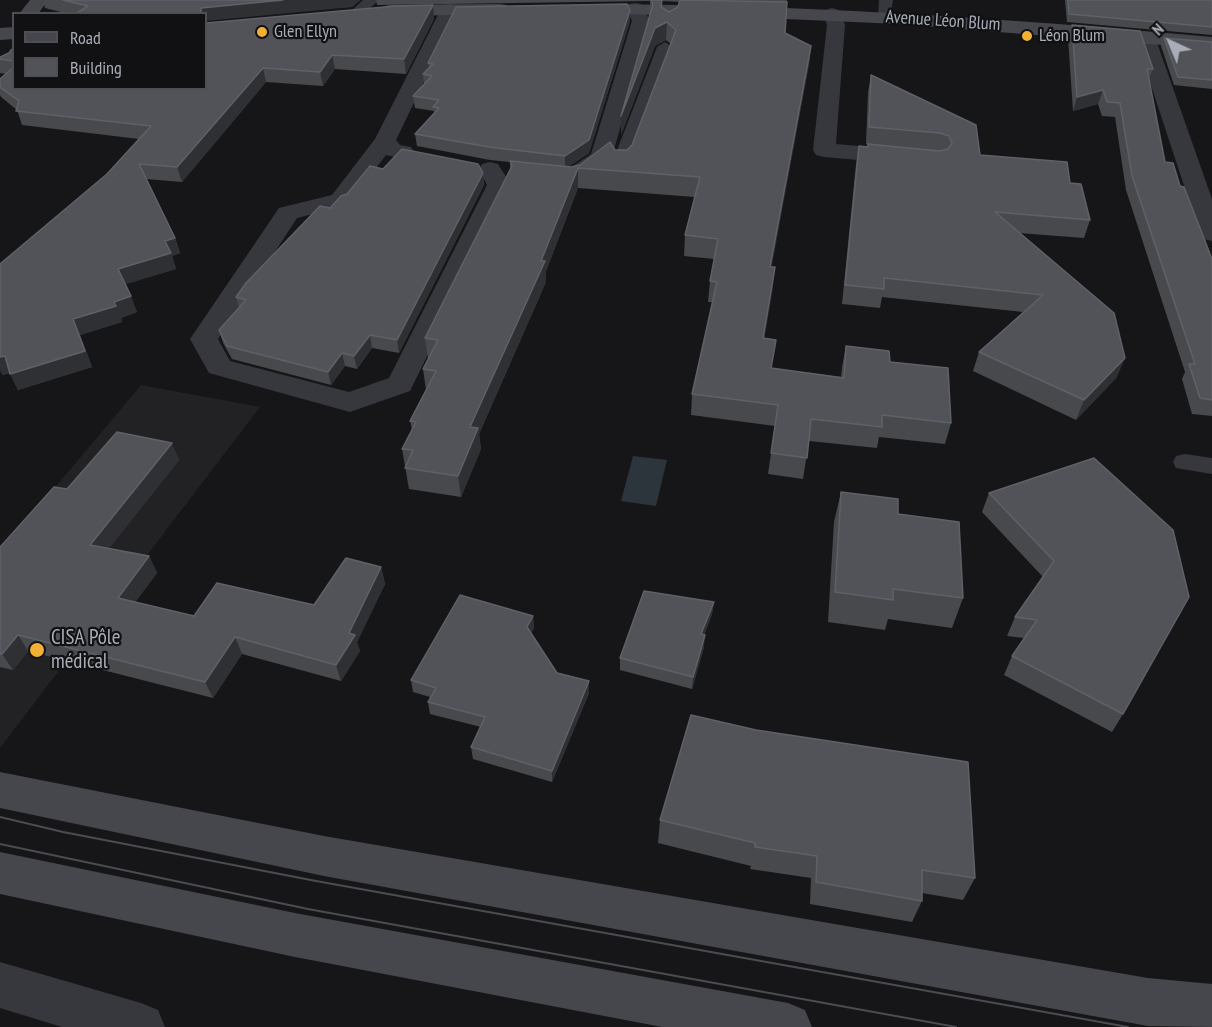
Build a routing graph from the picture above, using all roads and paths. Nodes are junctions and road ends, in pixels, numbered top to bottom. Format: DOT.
graph roads {
  1 [pos="39,0"];
  2 [pos="372,0"];
  3 [pos="635,8"];
  4 [pos="885,8"];
  5 [pos="450,9"];
  6 [pos="520,9"];
  7 [pos="568,9"];
  8 [pos="30,12"];
  9 [pos="356,13"];
  10 [pos="832,14"];
  11 [pos="332,16"];
  12 [pos="1145,37"];
  13 [pos="1212,44"];
  14 [pos="664,47"];
  15 [pos="385,141"];
  16 [pos="425,156"];
  17 [pos="924,159"];
  18 [pos="621,163"];
  19 [pos="490,168"];
  20 [pos="548,175"];
  21 [pos="1212,234"];
  22 [pos="1185,462"];
  23 [pos="1212,466"];
  24 [pos="0,790"];
  25 [pos="0,873"];
  26 [pos="0,986"];
  27 [pos="1212,1008"];
  28 [pos="141,1027"];
  29 [pos="788,1027"];
  1 -- 8 [label="street"];
  2 -- 9 [label="lane"];
  3 -- 7 [label="street, Avenue Léon Blum"];
  3 -- 10 [label="street, Avenue Léon Blum"];
  3 -- 20 [label="street"];
  4 -- 10 [label="street, Avenue Léon Blum"];
  4 -- 12 [label="street, Avenue Léon Blum"];
  5 -- 6 [label="street"];
  5 -- 9 [label="street"];
  5 -- 15 [label="street"];
  9 -- 11 [label="street"];
  10 -- 17 [label="street"];
  12 -- 13 [label="street, Avenue Léon Blum"];
  12 -- 21 [label="street"];
  14 -- 18 [label="lane"];
  15 -- 16 [label="street"];
  15 -- 19 [label="street"];
  22 -- 23 [label="lane"];
  24 -- 27 [label="street"];
  25 -- 29 [label="street"];
  26 -- 28 [label="street"];
}
